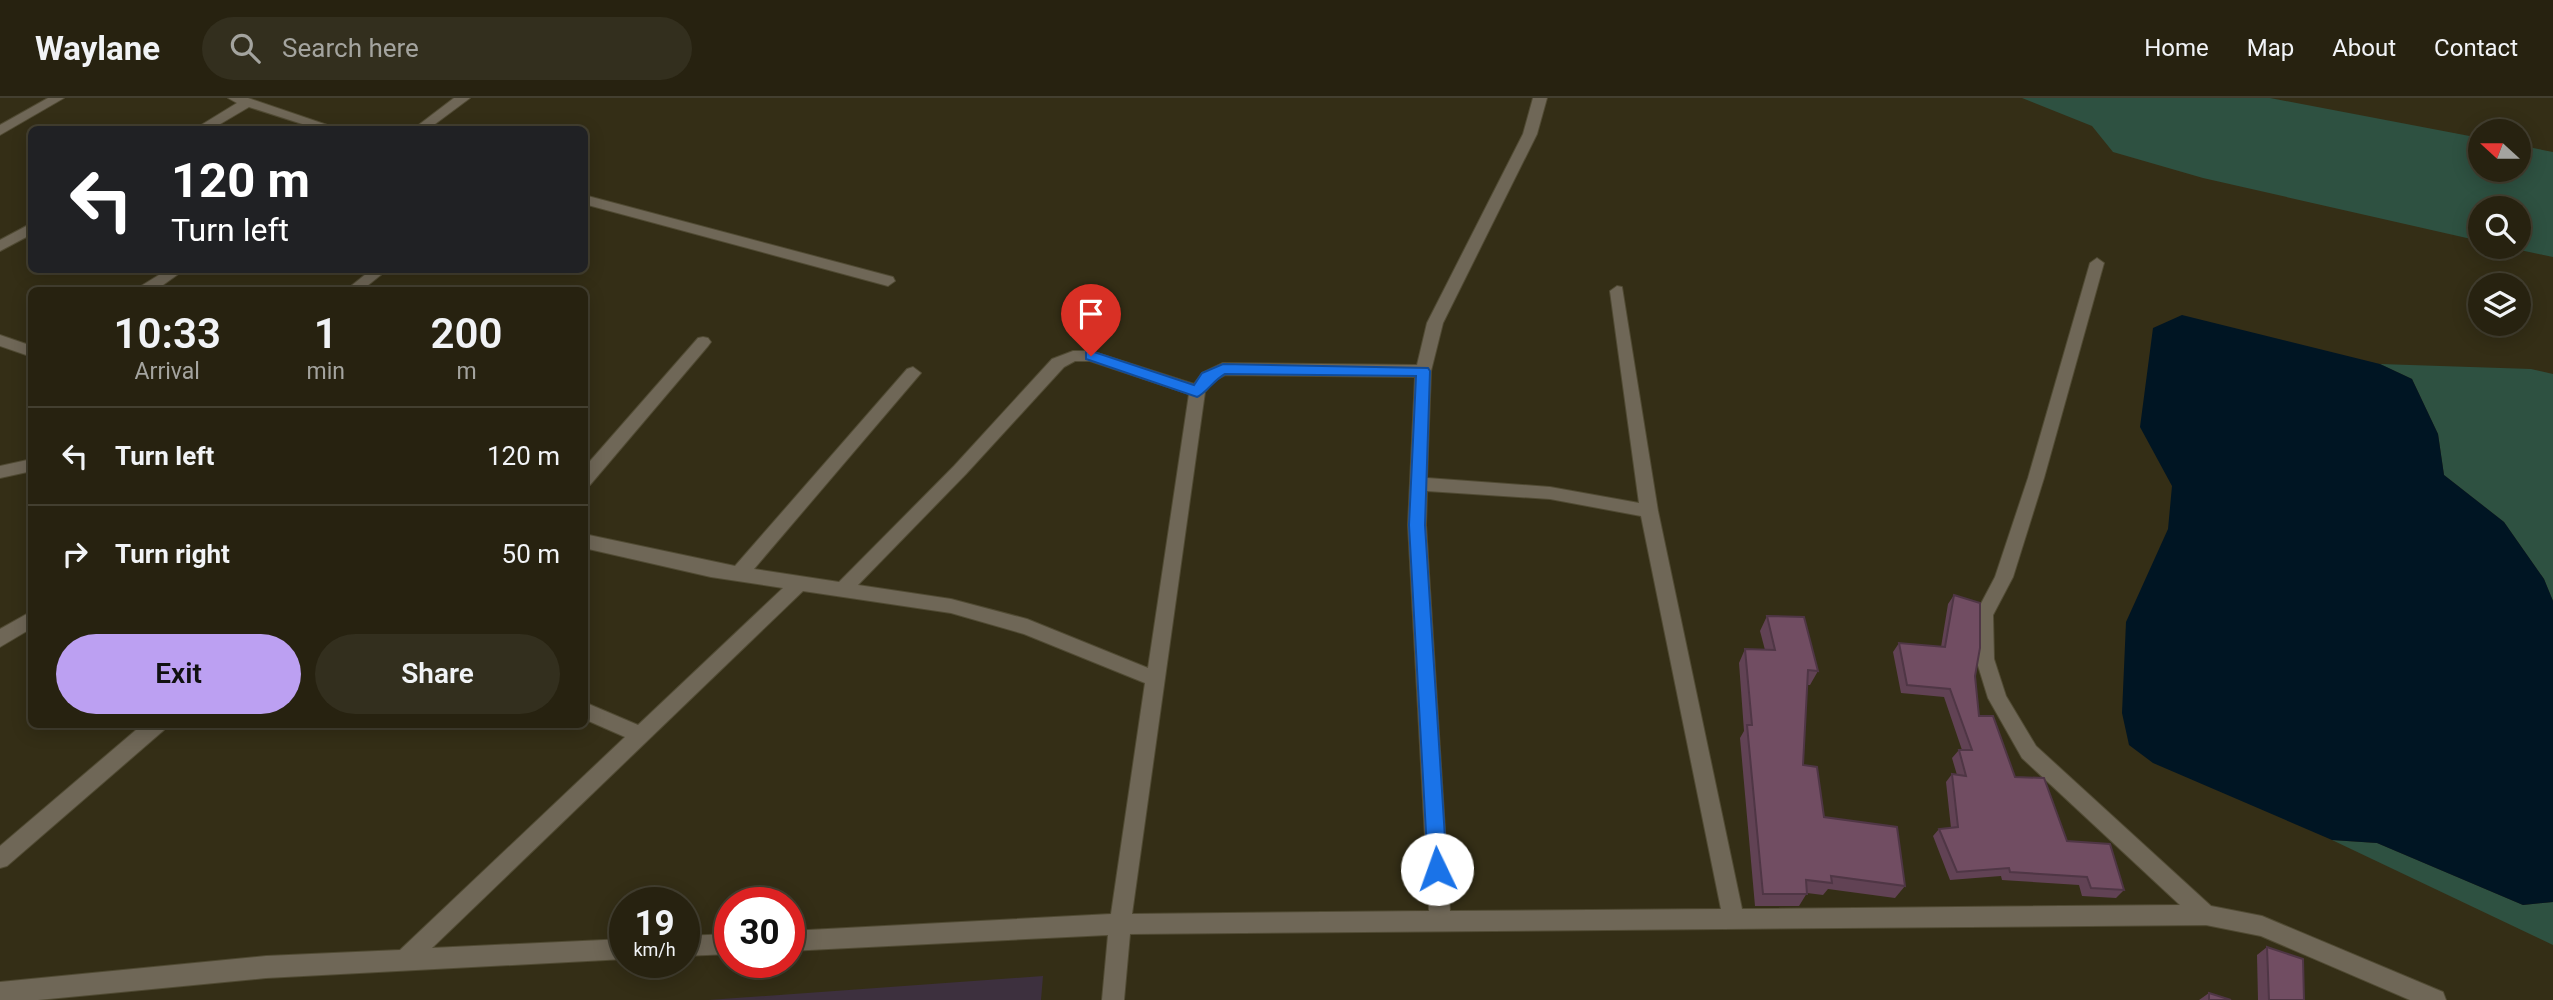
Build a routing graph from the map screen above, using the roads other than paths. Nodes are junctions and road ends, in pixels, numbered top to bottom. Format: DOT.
graph roads {
  1 [pos="57,98"];
  2 [pos="463,98"];
  3 [pos="1540,98"];
  4 [pos="241,100"];
  5 [pos="205,126"];
  6 [pos="323,126"];
  7 [pos="424,126"];
  8 [pos="0,131"];
  9 [pos="588,200"];
  10 [pos="28,230"];
  11 [pos="0,246"];
  12 [pos="2097,262"];
  13 [pos="172,273"];
  14 [pos="376,273"];
  15 [pos="888,281"];
  16 [pos="151,287"];
  17 [pos="357,287"];
  18 [pos="1617,291"];
  19 [pos="0,341"];
  20 [pos="702,342"];
  21 [pos="28,351"];
  22 [pos="1423,371"];
  23 [pos="913,373"];
  24 [pos="1197,391"];
  25 [pos="28,466"];
  26 [pos="0,472"];
  27 [pos="588,475"];
  28 [pos="1419,484"];
  29 [pos="1649,511"];
  30 [pos="588,542"];
  31 [pos="739,574"];
  32 [pos="800,583"];
  33 [pos="842,590"];
  34 [pos="28,621"];
  35 [pos="0,639"];
  36 [pos="1155,678"];
  37 [pos="588,712"];
  38 [pos="153,728"];
  39 [pos="640,735"];
  40 [pos="0,859"];
  41 [pos="2206,915"];
  42 [pos="1734,920"];
  43 [pos="1440,922"];
  44 [pos="1120,925"];
  45 [pos="805,940"];
  46 [pos="609,950"];
  47 [pos="405,960"];
  48 [pos="0,993"];
  49 [pos="1113,1000"];
  50 [pos="2435,1000"];
  1 -- 8 [label="street"];
  2 -- 7 [label="street"];
  3 -- 22 [label="street"];
  4 -- 5 [label="street"];
  4 -- 6 [label="street"];
  9 -- 15 [label="street"];
  10 -- 11 [label="street"];
  12 -- 41 [label="street"];
  13 -- 16 [label="street"];
  14 -- 17 [label="street"];
  18 -- 29 [label="street"];
  19 -- 21 [label="street"];
  20 -- 27 [label="street"];
  22 -- 24 [label="street"];
  22 -- 28 [label="street"];
  23 -- 31 [label="street"];
  24 -- 33 [label="street"];
  24 -- 36 [label="street"];
  25 -- 26 [label="street"];
  28 -- 29 [label="street"];
  28 -- 43 [label="street"];
  29 -- 42 [label="street"];
  30 -- 31 [label="street"];
  31 -- 32 [label="street"];
  32 -- 33 [label="street"];
  32 -- 39 [label="street"];
  33 -- 36 [label="street"];
  34 -- 35 [label="street"];
  36 -- 44 [label="street"];
  37 -- 39 [label="street"];
  38 -- 40 [label="street"];
  39 -- 47 [label="street"];
  41 -- 42 [label="street"];
  41 -- 50 [label="street"];
  42 -- 43 [label="street"];
  43 -- 44 [label="street"];
  44 -- 45 [label="street"];
  44 -- 49 [label="street"];
  46 -- 47 [label="street"];
  47 -- 48 [label="street"];
}
